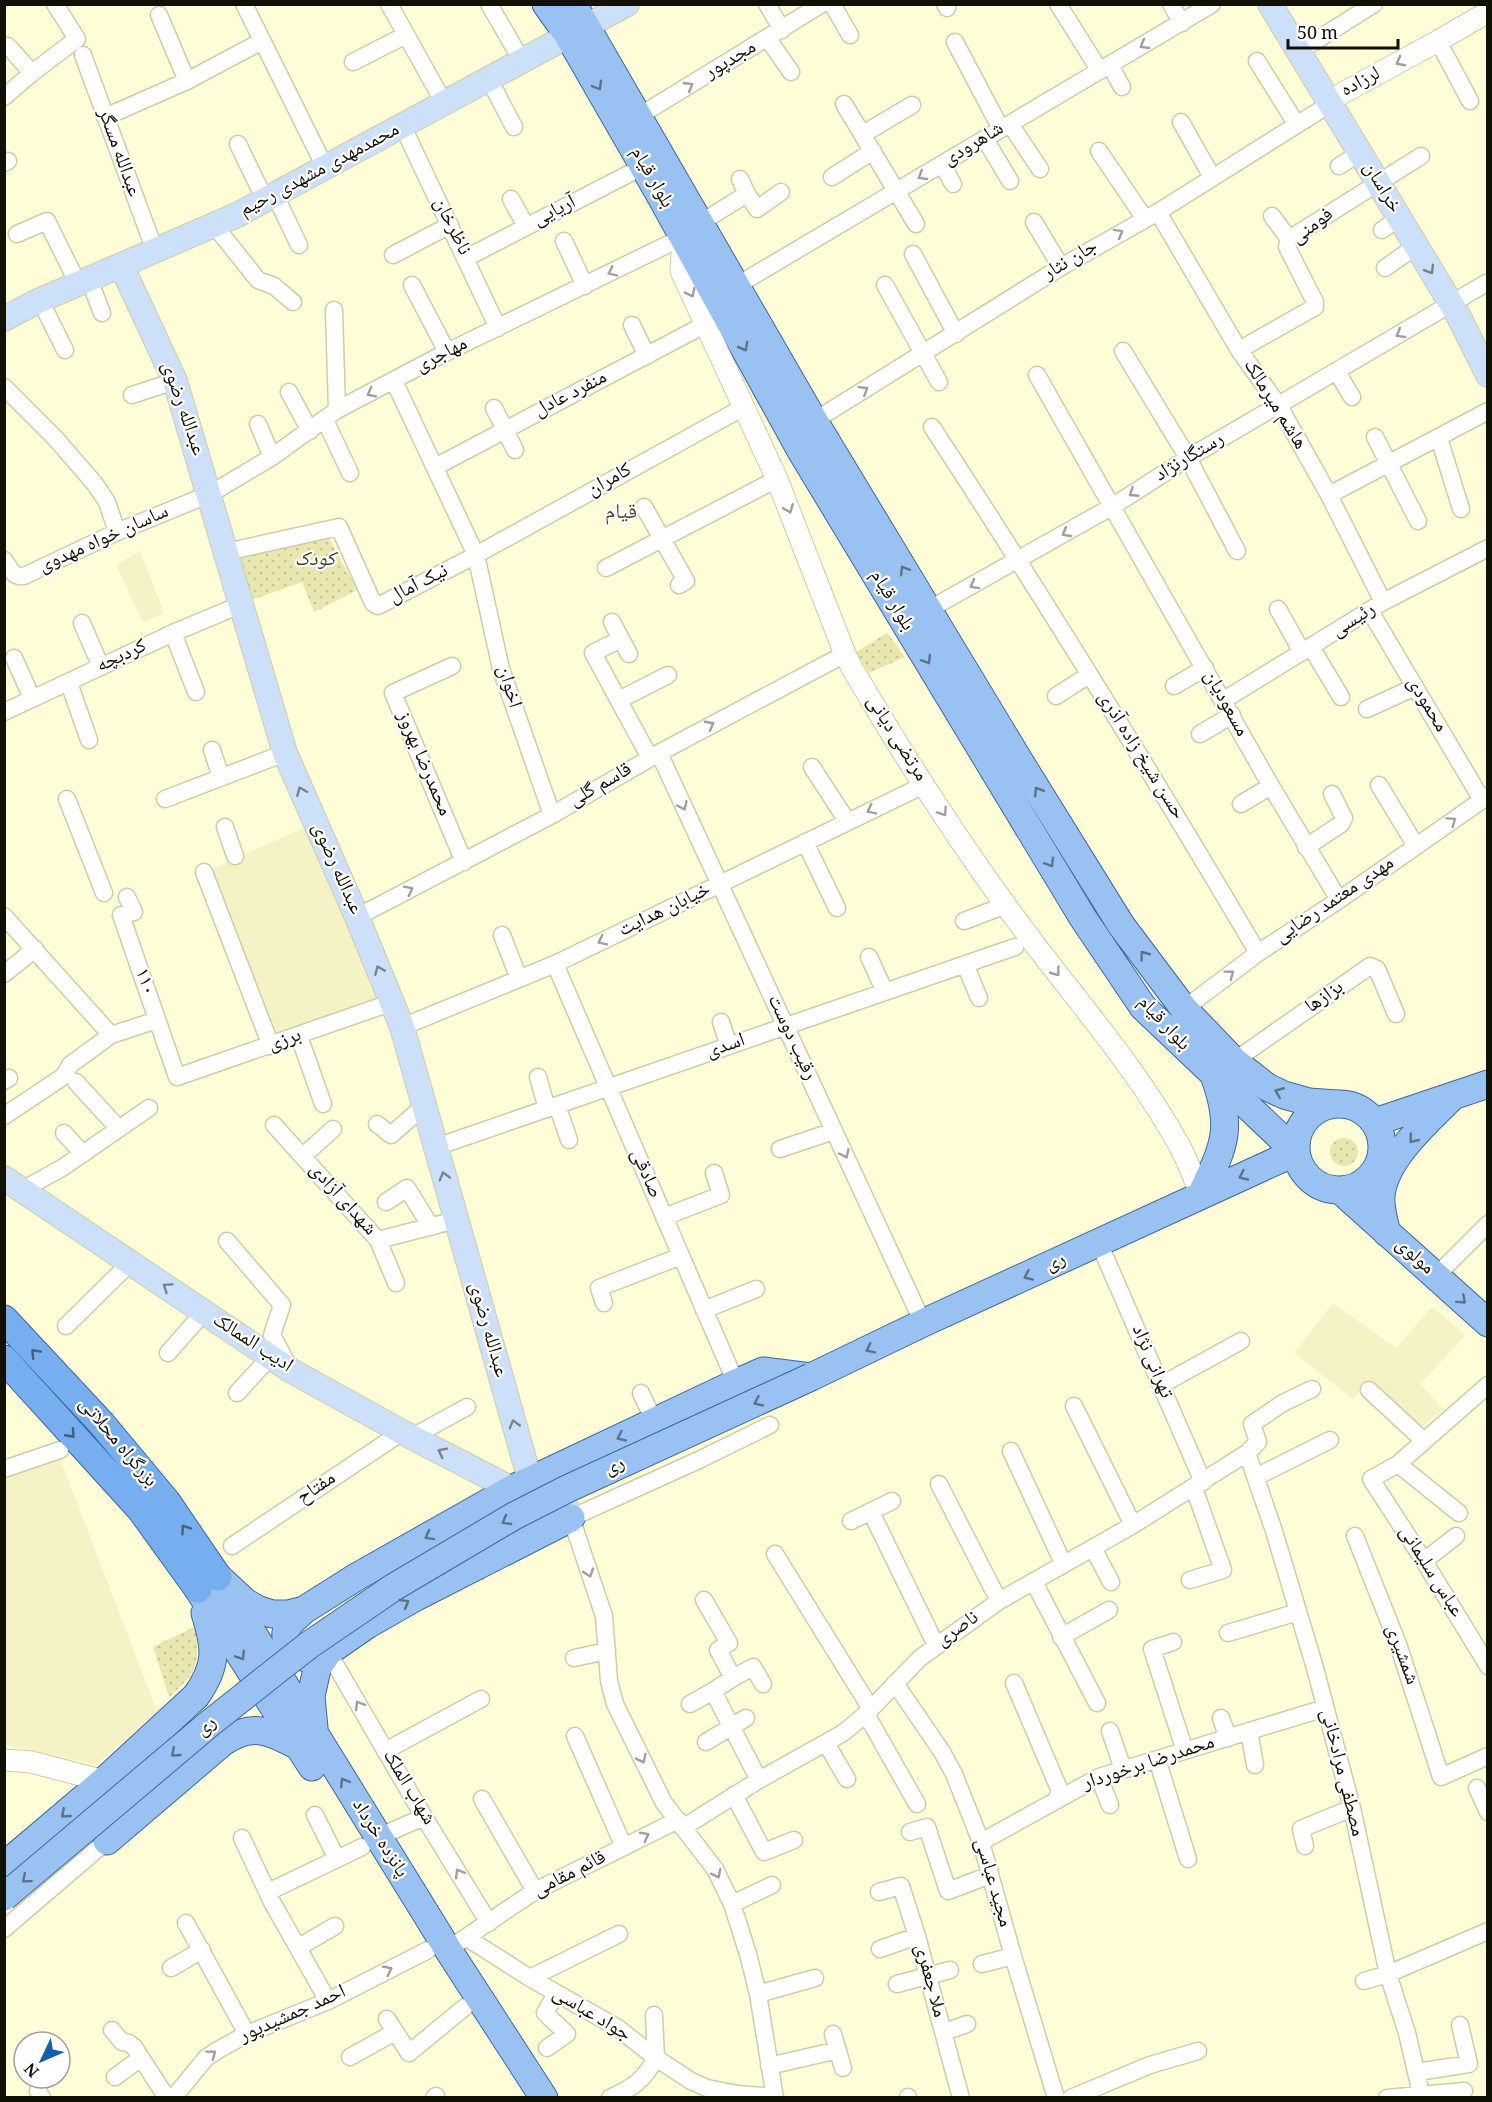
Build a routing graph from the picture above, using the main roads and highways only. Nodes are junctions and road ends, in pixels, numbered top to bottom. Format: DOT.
graph roads {
  1 [pos="546,4"];
  2 [pos="627,4"];
  3 [pos="1270,4"];
  4 [pos="576,17"];
  5 [pos="692,230"];
  6 [pos="121,265"];
  7 [pos="4,319"];
  8 [pos="1488,375"];
  9 [pos="1225,1069"];
  10 [pos="1488,1084"];
  11 [pos="1452,1096"];
  12 [pos="1336,1104"];
  13 [pos="1375,1122"];
  14 [pos="1296,1152"];
  15 [pos="13,1184"];
  16 [pos="1341,1191"];
  17 [pos="1201,1195"];
  18 [pos="1387,1233"];
  19 [pos="4,1319"];
  20 [pos="1488,1323"];
  21 [pos="4,1359"];
  22 [pos="811,1377"];
  23 [pos="66,1385"];
  24 [pos="44,1404"];
  25 [pos="521,1485"];
  26 [pos="571,1518"];
  27 [pos="208,1583"];
  28 [pos="304,1610"];
  29 [pos="328,1652"];
  30 [pos="308,1742"];
  31 [pos="107,1841"];
  32 [pos="4,1866"];
  33 [pos="4,1897"];
  34 [pos="447,1945"];
  35 [pos="523,2097"];
  36 [pos="544,2097"];
  1 -- 4 [label="main road, بلوار قیام"];
  2 -- 4 [label="main road, محمدمهدی مشهدی رحیم"];
  3 -- 8 [label="main road, خراسان, one-way"];
  4 -- 5 [label="main road, بلوار قیام"];
  4 -- 5 [label="main road, بلوار قیام, one-way"];
  4 -- 6 [label="main road, محمدمهدی مشهدی رحیم"];
  9 -- 5 [label="main road, بلوار قیام, one-way"];
  5 -- 9 [label="main road, بلوار قیام, one-way"];
  6 -- 7 [label="main road, محمدمهدی مشهدی رحیم"];
  25 -- 6 [label="main road, عبدالله رضوی, one-way"];
  12 -- 9 [label="main road, بلوار قیام, one-way"];
  9 -- 14 [label="main road, بلوار قیام"];
  9 -- 17 [label="main road"];
  10 -- 11 [label="main road"];
  11 -- 13 [label="main road"];
  11 -- 18 [label="main road, one-way"];
  12 -- 13 [label="main road"];
  12 -- 14 [label="main road"];
  13 -- 16 [label="main road"];
  14 -- 16 [label="main road"];
  14 -- 17 [label="main road, ری, one-way"];
  25 -- 15 [label="main road, ادیب الممالک, one-way"];
  16 -- 18 [label="main road, مولوی"];
  17 -- 22 [label="main road, ری, one-way"];
  18 -- 20 [label="main road, مولوی, one-way"];
  23 -- 19 [label="highway, بزرگراه محلاتی, one-way"];
  21 -- 24 [label="highway, بزرگراه محلاتی"];
  22 -- 25 [label="main road, one-way"];
  22 -- 33 [label="main road, ری, one-way, bridge"];
  23 -- 24 [label="highway"];
  27 -- 23 [label="highway, بزرگراه محلاتی, one-way"];
  24 -- 27 [label="highway, بزرگراه محلاتی, one-way"];
  25 -- 26 [label="main road, ادیب الممالک"];
  25 -- 28 [label="main road, one-way"];
  29 -- 26 [label="main road, one-way"];
  27 -- 28 [label="main road"];
  27 -- 30 [label="main road, پانزده خرداد"];
  27 -- 32 [label="main road, one-way"];
  28 -- 29 [label="main road"];
  29 -- 30 [label="main road"];
  30 -- 31 [label="main road"];
  30 -- 34 [label="main road, پانزده خرداد"];
  34 -- 35 [label="main road, پانزده خرداد"];
  34 -- 36 [label="main road, پانزده خرداد"];
}
